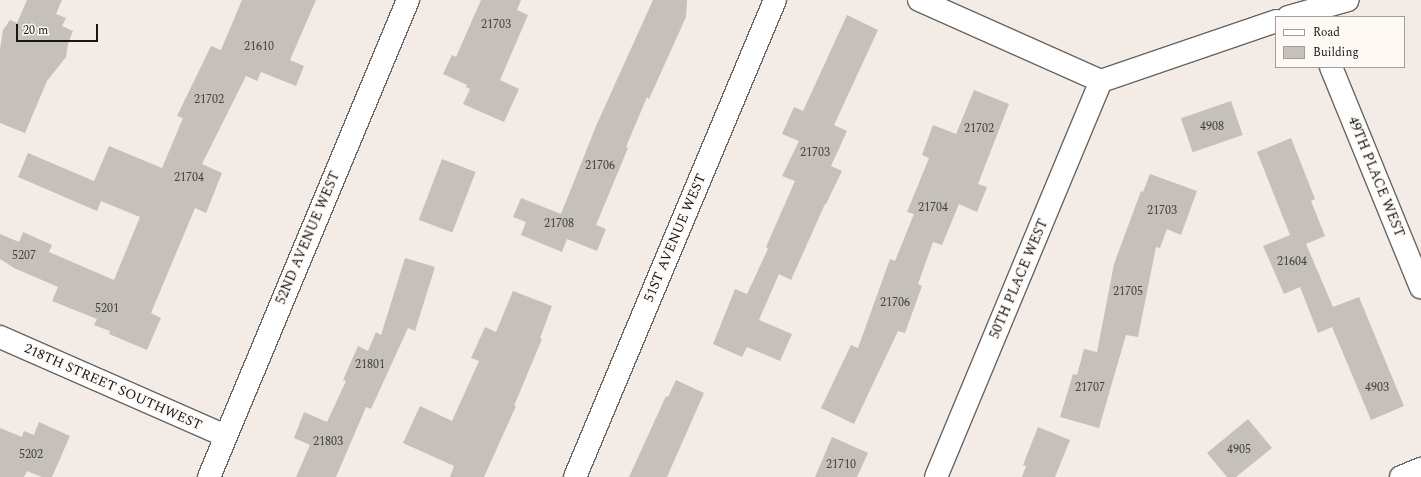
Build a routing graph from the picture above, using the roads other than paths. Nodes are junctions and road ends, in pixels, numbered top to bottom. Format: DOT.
graph roads {
  1 [pos="408,0"];
  2 [pos="775,0"];
  3 [pos="919,0"];
  4 [pos="1348,0"];
  5 [pos="1305,11"];
  6 [pos="1275,21"];
  7 [pos="1331,68"];
  8 [pos="1101,81"];
  9 [pos="1421,287"];
  10 [pos="0,338"];
  11 [pos="225,436"];
  12 [pos="1421,469"];
  13 [pos="209,477"];
  14 [pos="575,477"];
  15 [pos="936,477"];
  16 [pos="1401,477"];
  1 -- 11 [label="street, 52ND AVENUE WEST"];
  2 -- 14 [label="street, 51ST AVENUE WEST"];
  3 -- 8 [label="street"];
  4 -- 5 [label="street"];
  6 -- 8 [label="street"];
  7 -- 9 [label="street, 49TH PLACE WEST"];
  8 -- 15 [label="street, 50TH PLACE WEST"];
  10 -- 11 [label="street, 218TH STREET SOUTHWEST"];
  11 -- 13 [label="street, 52ND AVENUE WEST"];
  12 -- 16 [label="street"];
}
